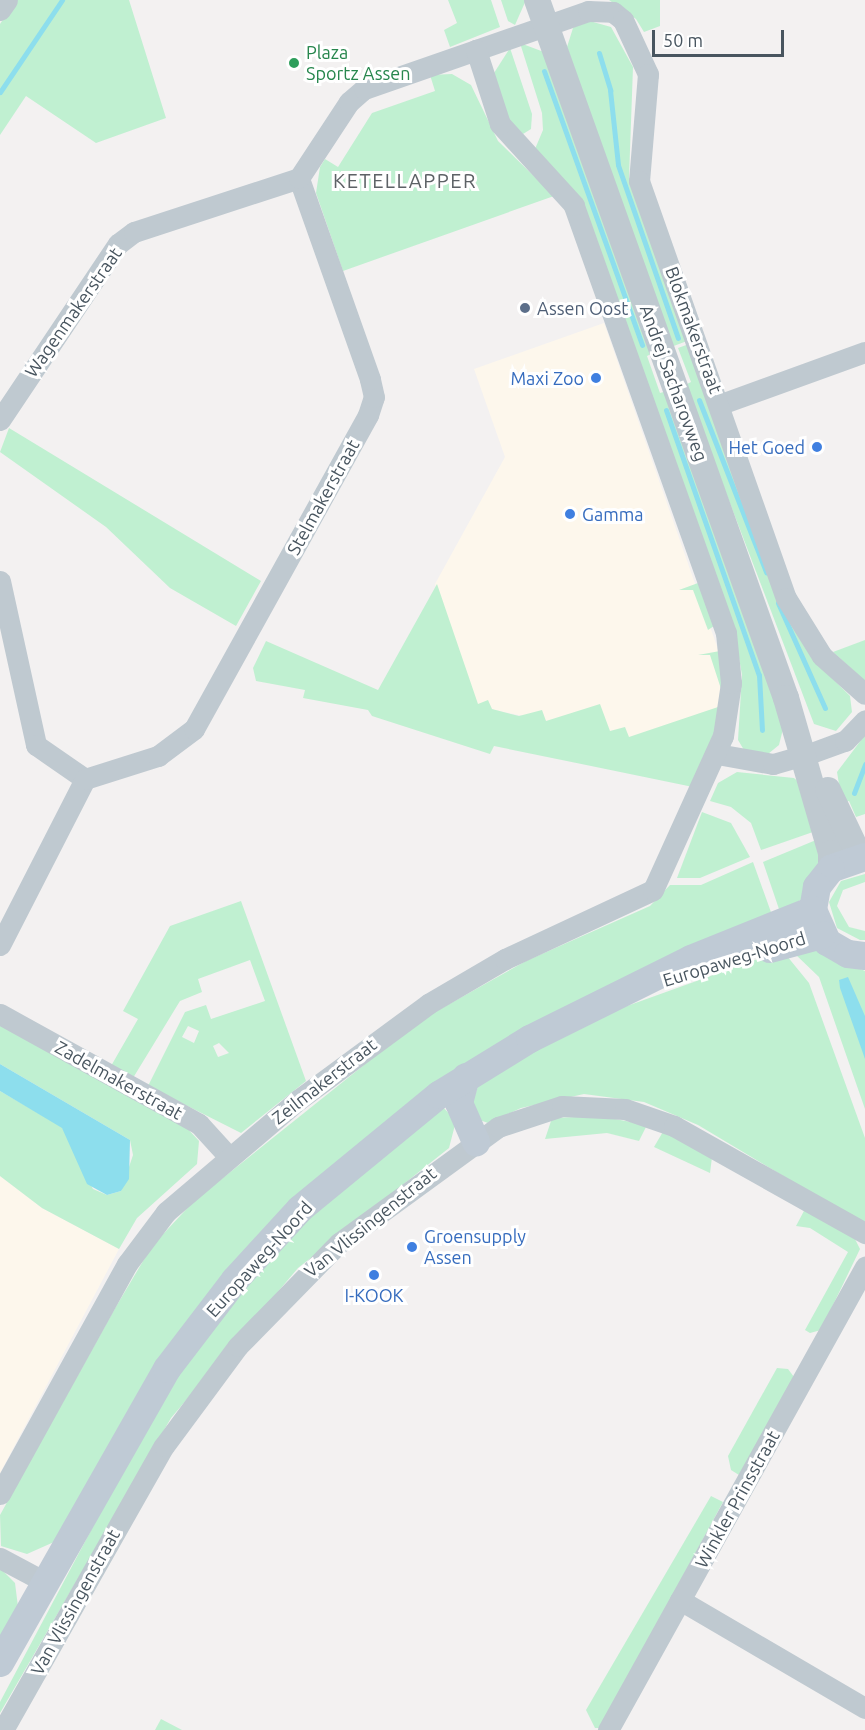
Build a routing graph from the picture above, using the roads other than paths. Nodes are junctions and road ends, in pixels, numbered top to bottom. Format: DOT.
graph roads {
  1 [pos="7,0"];
  2 [pos="537,0"];
  3 [pos="0,10"];
  4 [pos="546,25"];
  5 [pos="476,50"];
  6 [pos="299,178"];
  7 [pos="865,352"];
  8 [pos="721,404"];
  9 [pos="0,420"];
  10 [pos="0,581"];
  11 [pos="865,694"];
  12 [pos="865,720"];
  13 [pos="717,754"];
  14 [pos="807,754"];
  15 [pos="85,779"];
  16 [pos="863,857"];
  17 [pos="831,868"];
  18 [pos="817,923"];
  19 [pos="0,945"];
  20 [pos="865,957"];
  21 [pos="0,1014"];
  22 [pos="466,1077"];
  23 [pos="476,1142"];
  24 [pos="229,1157"];
  25 [pos="865,1233"];
  26 [pos="865,1268"];
  27 [pos="0,1494"];
  28 [pos="0,1558"];
  29 [pos="45,1581"];
  30 [pos="680,1600"];
  31 [pos="0,1662"];
  32 [pos="865,1708"];
  33 [pos="3,1730"];
  34 [pos="608,1730"];
  1 -- 3 [label="street"];
  2 -- 4 [label="street, Andrej Sacharovweg"];
  4 -- 5 [label="street"];
  4 -- 8 [label="street, Blokmakerstraat"];
  4 -- 14 [label="street, Andrej Sacharovweg"];
  5 -- 6 [label="street"];
  5 -- 13 [label="street"];
  6 -- 9 [label="street, Wagenmakerstraat"];
  6 -- 15 [label="street, Stelmakerstraat"];
  7 -- 8 [label="street"];
  8 -- 11 [label="street, Blokmakerstraat"];
  10 -- 15 [label="street"];
  12 -- 14 [label="street"];
  13 -- 14 [label="street"];
  13 -- 24 [label="street, Zeilmakerstraat"];
  14 -- 16 [label="street, Andrej Sacharovweg"];
  14 -- 17 [label="street, Andrej Sacharovweg"];
  15 -- 19 [label="street"];
  16 -- 17 [label="main road"];
  17 -- 18 [label="main road"];
  18 -- 20 [label="main road"];
  18 -- 22 [label="main road, Europaweg-Noord"];
  21 -- 24 [label="street, Zadelmakerstraat"];
  22 -- 23 [label="main road"];
  22 -- 29 [label="main road, Europaweg-Noord"];
  23 -- 25 [label="street, Van Vlissingenstraat"];
  23 -- 33 [label="street, Van Vlissingenstraat"];
  24 -- 27 [label="street, Zeilmakerstraat"];
  26 -- 30 [label="street, Winkler Prinsstraat"];
  28 -- 29 [label="street"];
  29 -- 31 [label="main road, Europaweg-Noord"];
  30 -- 32 [label="street"];
  30 -- 34 [label="street, Winkler Prinsstraat"];
}
